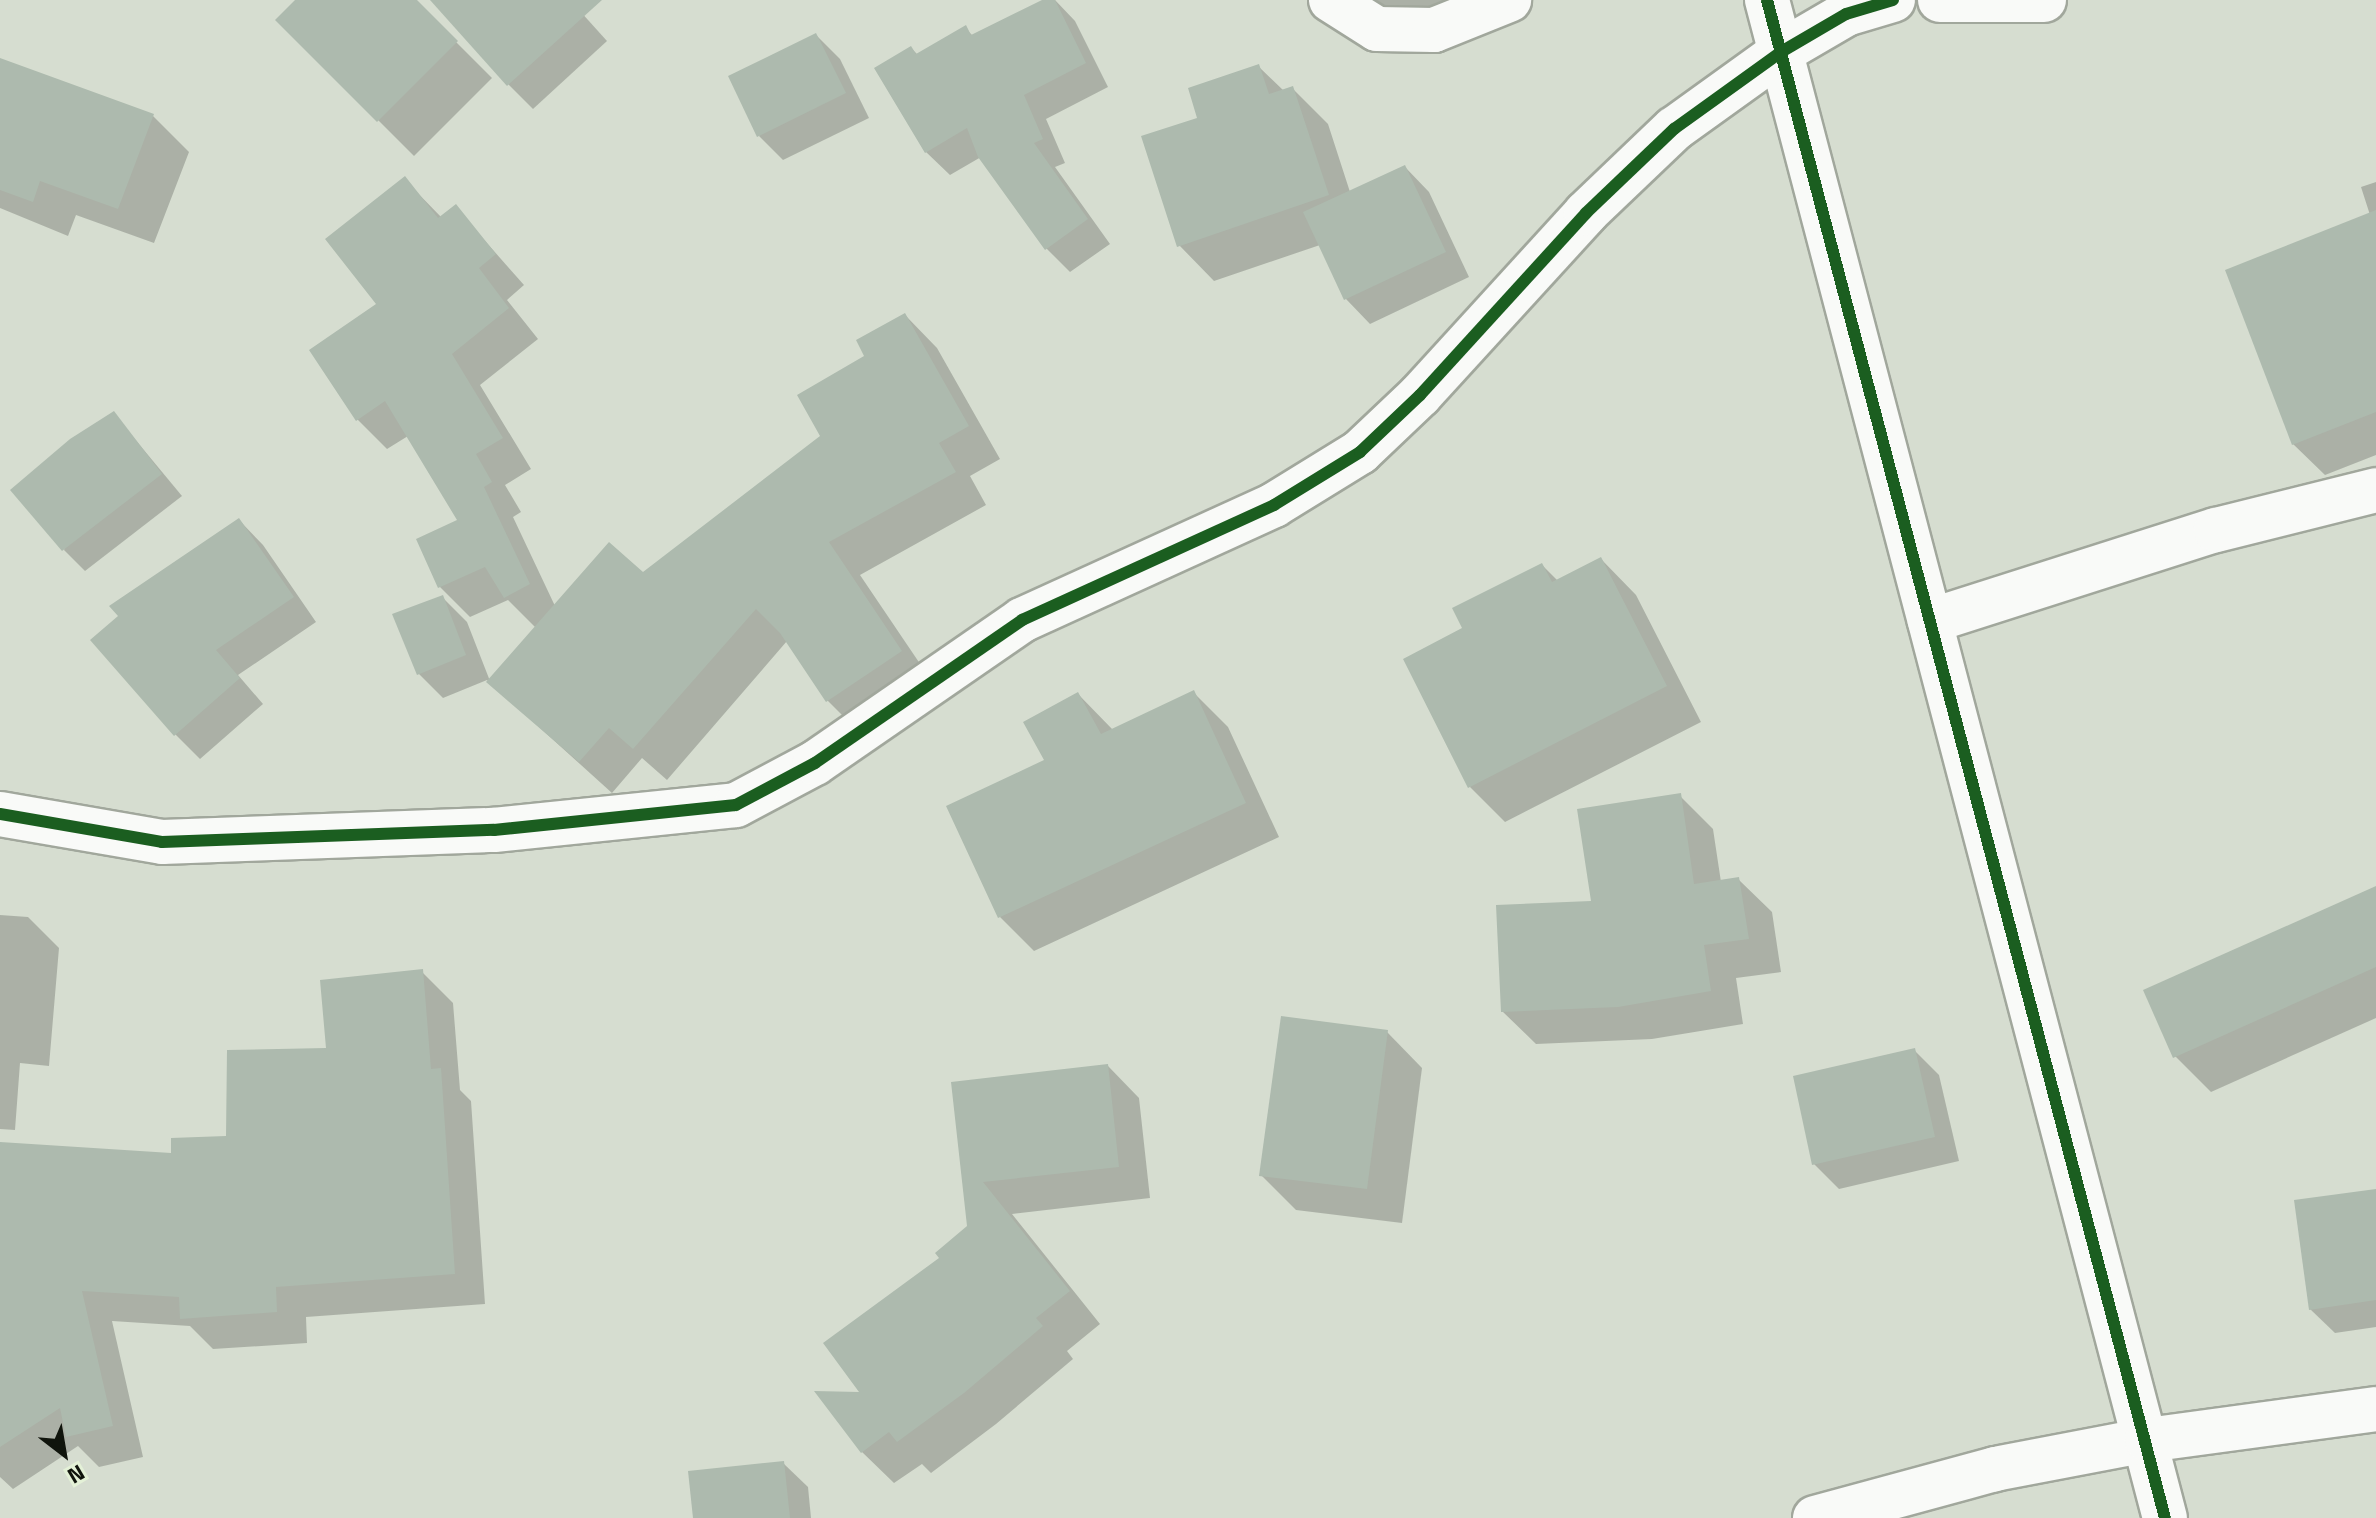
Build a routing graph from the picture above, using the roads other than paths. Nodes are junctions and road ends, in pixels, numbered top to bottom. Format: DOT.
graph roads {
  1 [pos="1331,0"];
  2 [pos="1509,0"];
  3 [pos="1767,0"];
  4 [pos="1893,0"];
  5 [pos="1940,0"];
  6 [pos="2044,0"];
  7 [pos="1781,52"];
  8 [pos="2376,490"];
  9 [pos="1930,621"];
  10 [pos="0,814"];
  11 [pos="2376,1409"];
  12 [pos="2147,1440"];
  13 [pos="1815,1518"];
  14 [pos="2165,1518"];
  1 -- 2 [label="street"];
  3 -- 7 [label="street"];
  4 -- 7 [label="street"];
  5 -- 6 [label="street"];
  7 -- 9 [label="street"];
  7 -- 10 [label="street"];
  8 -- 9 [label="street"];
  9 -- 12 [label="street"];
  11 -- 12 [label="street"];
  12 -- 13 [label="street"];
  12 -- 14 [label="street"];
}
